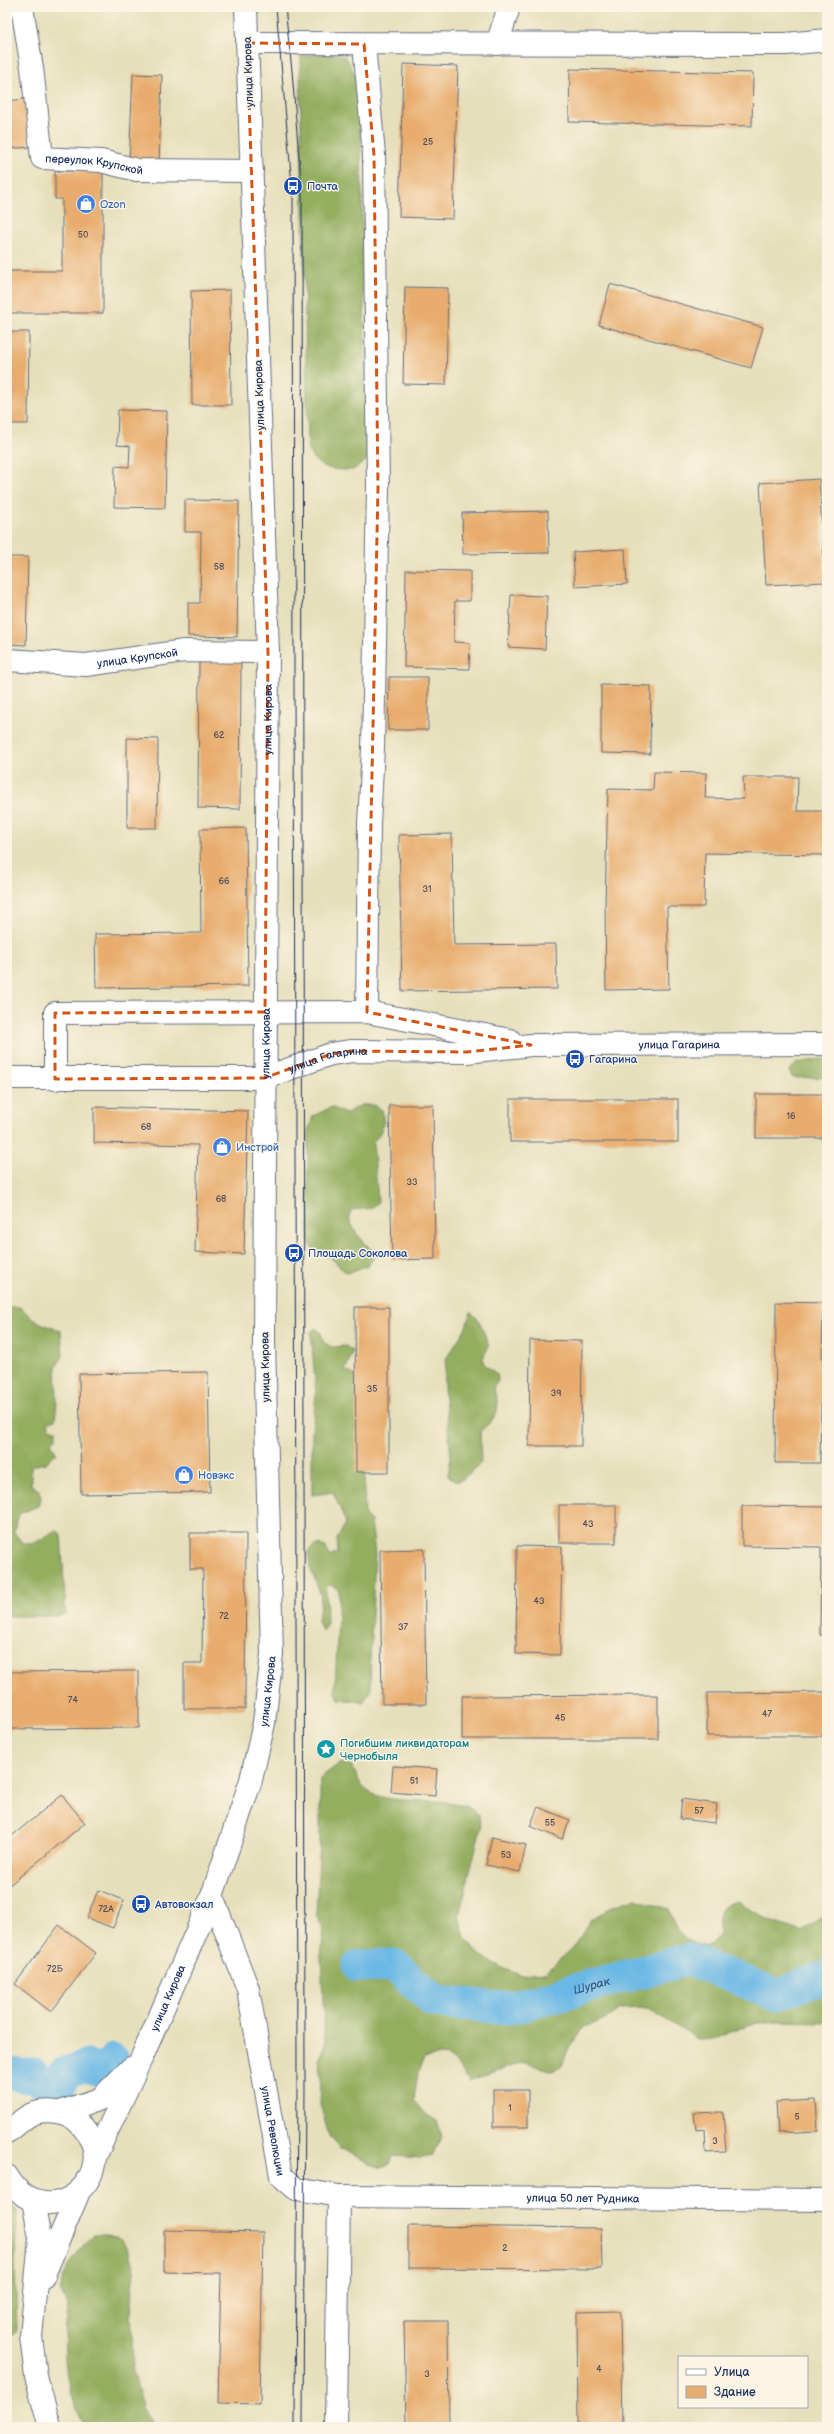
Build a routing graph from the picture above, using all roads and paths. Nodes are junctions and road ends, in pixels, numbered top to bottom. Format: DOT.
graph roads {
  1 [pos="22,7"];
  2 [pos="246,7"];
  3 [pos="509,7"];
  4 [pos="827,40"];
  5 [pos="247,43"];
  6 [pos="364,44"];
  7 [pos="497,44"];
  8 [pos="252,171"];
  9 [pos="268,652"];
  10 [pos="7,660"];
  11 [pos="265,1012"];
  12 [pos="367,1012"];
  13 [pos="827,1044"];
  14 [pos="531,1045"];
  15 [pos="7,1078"];
  16 [pos="264,1078"];
  17 [pos="56,1079"];
  18 [pos="212,1896"];
  19 [pos="142,2057"];
  20 [pos="60,2112"];
  21 [pos="8,2133"];
  22 [pos="95,2157"];
  23 [pos="7,2176"];
  24 [pos="78,2194"];
  25 [pos="339,2196"];
  26 [pos="827,2200"];
  27 [pos="33,2201"];
  28 [pos="35,2295"];
  29 [pos="50,2427"];
  30 [pos="336,2427"];
  1 -- 8 [label="street, переулок Крупской"];
  2 -- 5 [label="street, улица Кирова"];
  3 -- 7 [label="street"];
  4 -- 7 [label="street"];
  5 -- 6 [label="street"];
  5 -- 8 [label="street, улица Кирова"];
  6 -- 7 [label="street"];
  6 -- 12 [label="street"];
  8 -- 9 [label="street, улица Кирова"];
  9 -- 10 [label="street, улица Крупской"];
  9 -- 11 [label="street, улица Кирова"];
  11 -- 12 [label="street, улица Гагарина"];
  11 -- 16 [label="street, улица Кирова"];
  11 -- 17 [label="street, улица Гагарина"];
  12 -- 14 [label="street, улица Гагарина"];
  13 -- 14 [label="street, улица Гагарина"];
  14 -- 16 [label="street, улица Гагарина"];
  15 -- 17 [label="street, улица Гагарина"];
  16 -- 17 [label="street, улица Гагарина"];
  16 -- 18 [label="street, улица Кирова"];
  18 -- 19 [label="street, улица Кирова"];
  18 -- 25 [label="street, улица Революции"];
  19 -- 20 [label="street"];
  19 -- 22 [label="street, улица Кирова"];
  20 -- 21 [label="street"];
  20 -- 22 [label="street"];
  22 -- 24 [label="street, улица Кирова"];
  23 -- 27 [label="street"];
  24 -- 27 [label="street"];
  24 -- 28 [label="street, улица Кирова"];
  25 -- 26 [label="street, улица 50 лет Рудника"];
  25 -- 30 [label="street"];
  27 -- 28 [label="street"];
  28 -- 29 [label="street"];
}
